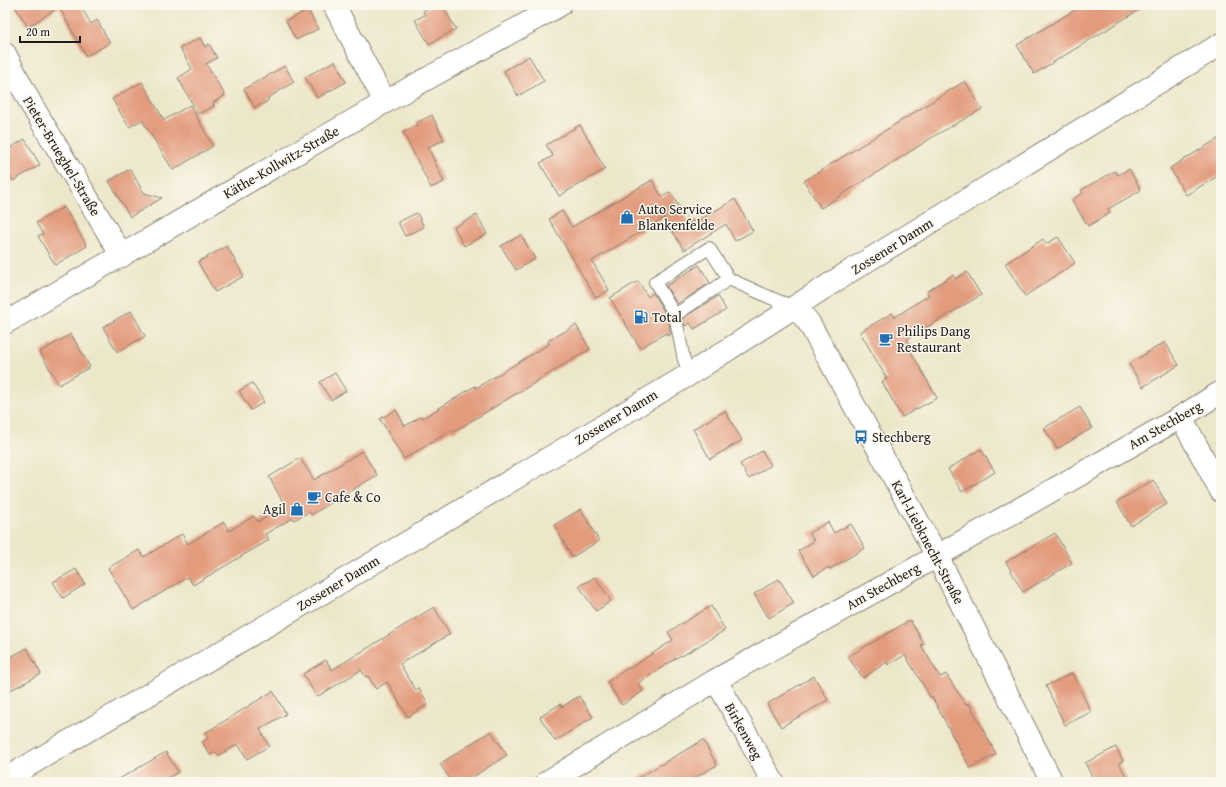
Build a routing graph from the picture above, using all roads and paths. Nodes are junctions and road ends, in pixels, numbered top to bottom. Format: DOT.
graph roads {
  1 [pos="334,5"];
  2 [pos="560,5"];
  3 [pos="1221,44"];
  4 [pos="5,54"];
  5 [pos="385,102"];
  6 [pos="122,256"];
  7 [pos="729,279"];
  8 [pos="796,306"];
  9 [pos="675,315"];
  10 [pos="5,323"];
  11 [pos="690,374"];
  12 [pos="1221,392"];
  13 [pos="1181,417"];
  14 [pos="1221,491"];
  15 [pos="937,556"];
  16 [pos="716,680"];
  17 [pos="5,779"];
  18 [pos="547,782"];
  19 [pos="773,782"];
  20 [pos="1052,782"];
  1 -- 5 [label="street"];
  2 -- 5 [label="street, Käthe-Kollwitz-Straße"];
  3 -- 8 [label="street, Zossener Damm"];
  4 -- 6 [label="street, Pieter-Brueghel-Straße"];
  5 -- 6 [label="street, Käthe-Kollwitz-Straße"];
  6 -- 10 [label="street, Käthe-Kollwitz-Straße"];
  7 -- 8 [label="lane"];
  7 -- 9 [label="lane"];
  7 -- 9 [label="lane"];
  8 -- 11 [label="street, Zossener Damm"];
  8 -- 15 [label="street, Karl-Liebknecht-Straße"];
  9 -- 11 [label="lane"];
  11 -- 17 [label="street, Zossener Damm"];
  12 -- 13 [label="street, Am Stechberg"];
  13 -- 14 [label="street"];
  13 -- 15 [label="street, Am Stechberg"];
  15 -- 16 [label="street, Am Stechberg"];
  15 -- 20 [label="street, Karl-Liebknecht-Straße"];
  16 -- 18 [label="street, Am Stechberg"];
  16 -- 19 [label="street, Birkenweg"];
}
